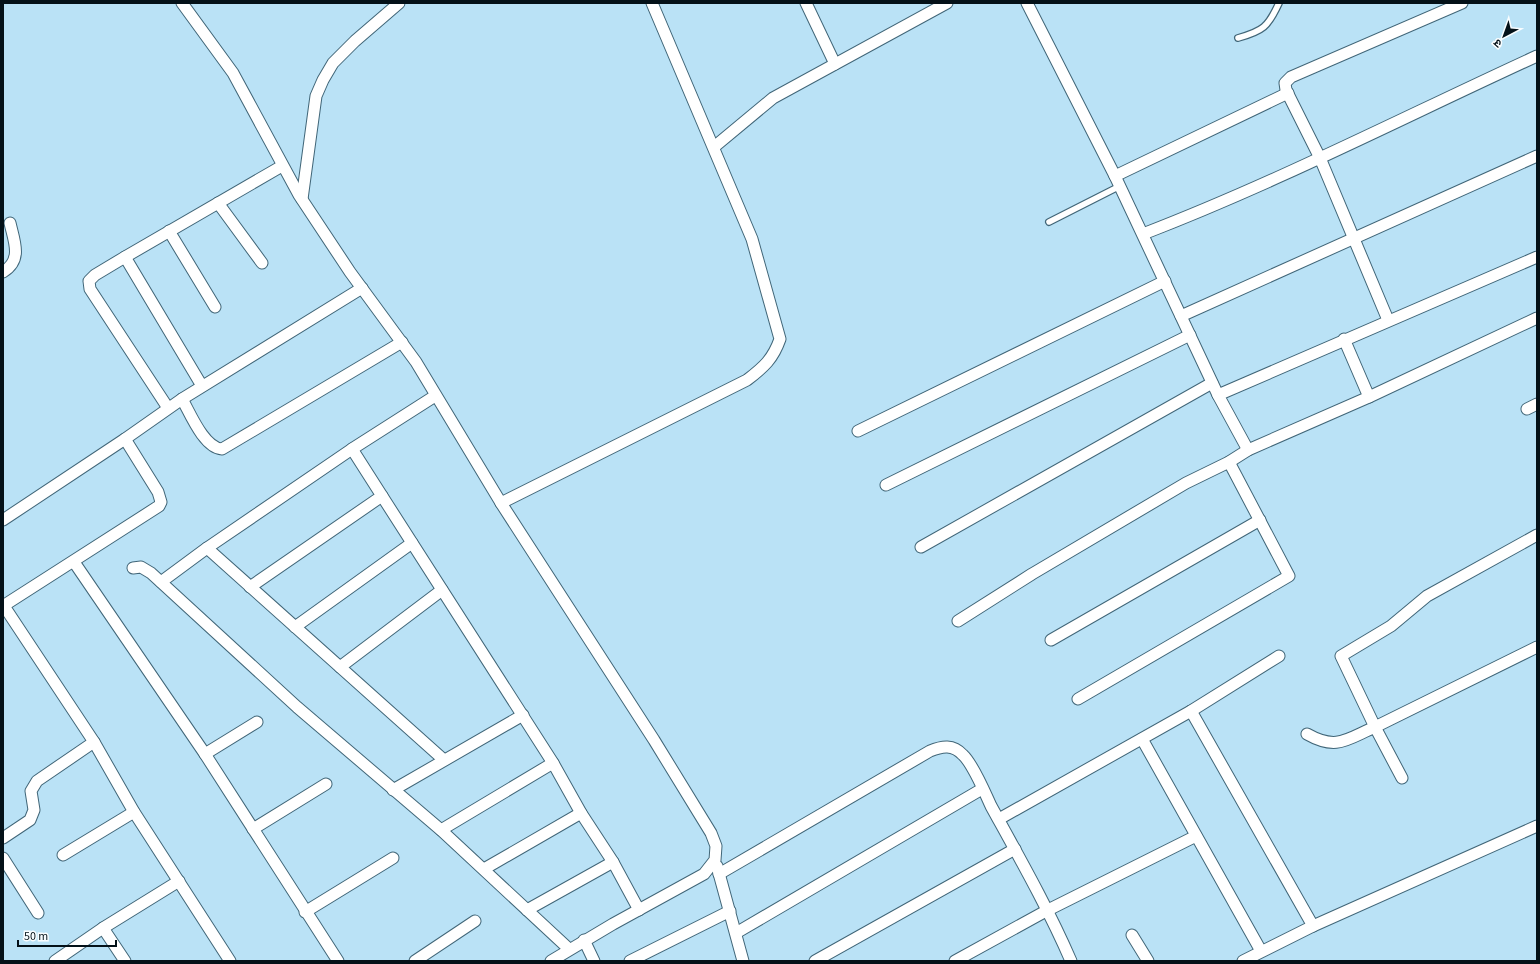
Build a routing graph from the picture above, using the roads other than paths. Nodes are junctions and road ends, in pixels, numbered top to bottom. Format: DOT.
graph roads {
  1 [pos="182,3"];
  2 [pos="399,3"];
  3 [pos="652,3"];
  4 [pos="806,3"];
  5 [pos="947,3"];
  6 [pos="1027,3"];
  7 [pos="1279,3"];
  8 [pos="1462,3"];
  9 [pos="1238,38"];
  10 [pos="1537,56"];
  11 [pos="835,64"];
  12 [pos="1288,93"];
  13 [pos="714,147"];
  14 [pos="1537,156"];
  15 [pos="1320,158"];
  16 [pos="282,166"];
  17 [pos="1115,176"];
  18 [pos="1120,186"];
  19 [pos="302,199"];
  20 [pos="218,203"];
  21 [pos="1049,222"];
  22 [pos="10,223"];
  23 [pos="169,231"];
  24 [pos="1143,234"];
  25 [pos="1355,240"];
  26 [pos="125,257"];
  27 [pos="1537,257"];
  28 [pos="262,263"];
  29 [pos="3,272"];
  30 [pos="1165,281"];
  31 [pos="362,288"];
  32 [pos="215,306"];
  33 [pos="1182,316"];
  34 [pos="1537,318"];
  35 [pos="1388,320"];
  36 [pos="1190,335"];
  37 [pos="1344,339"];
  38 [pos="402,342"];
  39 [pos="1212,383"];
  40 [pos="202,386"];
  41 [pos="1218,395"];
  42 [pos="435,396"];
  43 [pos="1369,397"];
  44 [pos="182,399"];
  45 [pos="168,408"];
  46 [pos="858,431"];
  47 [pos="125,439"];
  48 [pos="352,449"];
  49 [pos="1248,450"];
  50 [pos="1229,462"];
  51 [pos="886,485"];
  52 [pos="382,496"];
  53 [pos="501,503"];
  54 [pos="3,520"];
  55 [pos="1260,520"];
  56 [pos="1537,535"];
  57 [pos="412,543"];
  58 [pos="922,547"];
  59 [pos="207,548"];
  60 [pos="74,562"];
  61 [pos="133,568"];
  62 [pos="161,582"];
  63 [pos="250,587"];
  64 [pos="442,590"];
  65 [pos="3,606"];
  66 [pos="958,621"];
  67 [pos="295,627"];
  68 [pos="1051,640"];
  69 [pos="1537,647"];
  70 [pos="1279,656"];
  71 [pos="340,668"];
  72 [pos="1078,699"];
  73 [pos="1191,711"];
  74 [pos="523,715"];
  75 [pos="257,722"];
  76 [pos="1376,727"];
  77 [pos="1307,734"];
  78 [pos="1142,739"];
  79 [pos="94,742"];
  80 [pos="205,754"];
  81 [pos="444,760"];
  82 [pos="553,763"];
  83 [pos="1402,778"];
  84 [pos="326,784"];
  85 [pos="982,789"];
  86 [pos="393,790"];
  87 [pos="134,812"];
  88 [pos="581,813"];
  89 [pos="999,819"];
  90 [pos="1537,826"];
  91 [pos="253,829"];
  92 [pos="441,830"];
  93 [pos="1196,836"];
  94 [pos="3,838"];
  95 [pos="1015,849"];
  96 [pos="63,855"];
  97 [pos="3,858"];
  98 [pos="393,858"];
  99 [pos="715,860"];
  100 [pos="613,862"];
  101 [pos="484,869"];
  102 [pos="719,874"];
  103 [pos="179,881"];
  104 [pos="527,910"];
  105 [pos="639,910"];
  106 [pos="730,910"];
  107 [pos="305,912"];
  108 [pos="1046,912"];
  109 [pos="38,913"];
  110 [pos="475,921"];
  111 [pos="1313,926"];
  112 [pos="103,928"];
  113 [pos="736,933"];
  114 [pos="1132,935"];
  115 [pos="584,940"];
  116 [pos="569,949"];
  117 [pos="1261,951"];
  118 [pos="55,961"];
  119 [pos="125,961"];
  120 [pos="230,961"];
  121 [pos="338,961"];
  122 [pos="416,961"];
  123 [pos="551,961"];
  124 [pos="594,961"];
  125 [pos="630,961"];
  126 [pos="743,961"];
  127 [pos="815,961"];
  128 [pos="955,961"];
  129 [pos="1071,961"];
  130 [pos="1148,961"];
  131 [pos="1243,961"];
  1 -- 16 [label="street"];
  2 -- 19 [label="street"];
  3 -- 13 [label="street"];
  4 -- 11 [label="street"];
  5 -- 11 [label="street"];
  6 -- 17 [label="street"];
  7 -- 9 [label="lane"];
  8 -- 12 [label="street"];
  10 -- 15 [label="street"];
  11 -- 13 [label="street"];
  12 -- 15 [label="street"];
  12 -- 17 [label="street"];
  13 -- 53 [label="street"];
  14 -- 25 [label="street"];
  15 -- 24 [label="street"];
  15 -- 25 [label="street"];
  16 -- 19 [label="street"];
  16 -- 20 [label="street"];
  17 -- 18 [label="street"];
  18 -- 21 [label="lane"];
  18 -- 24 [label="street"];
  19 -- 31 [label="street"];
  20 -- 23 [label="street"];
  20 -- 28 [label="street"];
  22 -- 29 [label="street"];
  23 -- 26 [label="street"];
  23 -- 32 [label="street"];
  24 -- 30 [label="street"];
  25 -- 33 [label="street"];
  25 -- 35 [label="street"];
  26 -- 40 [label="street"];
  26 -- 45 [label="street"];
  27 -- 35 [label="street"];
  30 -- 33 [label="street"];
  30 -- 46 [label="street"];
  31 -- 38 [label="street"];
  31 -- 40 [label="street"];
  33 -- 36 [label="street"];
  34 -- 43 [label="street"];
  35 -- 37 [label="street"];
  36 -- 39 [label="street"];
  36 -- 51 [label="street"];
  37 -- 41 [label="street"];
  37 -- 43 [label="street"];
  38 -- 42 [label="street"];
  38 -- 44 [label="street"];
  39 -- 41 [label="street"];
  39 -- 58 [label="street"];
  40 -- 44 [label="street"];
  41 -- 49 [label="street"];
  42 -- 48 [label="street"];
  42 -- 53 [label="street"];
  43 -- 49 [label="street"];
  44 -- 45 [label="street"];
  45 -- 47 [label="street"];
  47 -- 54 [label="street"];
  47 -- 60 [label="street"];
  48 -- 52 [label="street"];
  48 -- 59 [label="street"];
  49 -- 50 [label="street"];
  50 -- 55 [label="street"];
  50 -- 66 [label="street"];
  52 -- 57 [label="street"];
  52 -- 63 [label="street"];
  53 -- 99 [label="street"];
  55 -- 68 [label="street"];
  55 -- 72 [label="street"];
  56 -- 76 [label="street"];
  57 -- 64 [label="street"];
  57 -- 67 [label="street"];
  59 -- 62 [label="street"];
  59 -- 63 [label="street"];
  60 -- 65 [label="street"];
  60 -- 80 [label="street"];
  61 -- 62 [label="street"];
  62 -- 86 [label="street"];
  63 -- 67 [label="street"];
  64 -- 71 [label="street"];
  64 -- 74 [label="street"];
  65 -- 79 [label="street"];
  67 -- 71 [label="street"];
  69 -- 76 [label="street"];
  70 -- 73 [label="street"];
  71 -- 81 [label="street"];
  73 -- 78 [label="street"];
  73 -- 111 [label="street"];
  74 -- 81 [label="street"];
  74 -- 82 [label="street"];
  75 -- 80 [label="street"];
  76 -- 77 [label="street"];
  76 -- 83 [label="street"];
  78 -- 89 [label="street"];
  78 -- 93 [label="street"];
  79 -- 87 [label="street"];
  79 -- 94 [label="street"];
  80 -- 91 [label="street"];
  81 -- 86 [label="street"];
  82 -- 88 [label="street"];
  82 -- 92 [label="street"];
  84 -- 91 [label="street"];
  85 -- 89 [label="street"];
  85 -- 102 [label="street"];
  85 -- 113 [label="street"];
  86 -- 92 [label="street"];
  87 -- 96 [label="street"];
  87 -- 103 [label="street"];
  88 -- 100 [label="street"];
  88 -- 101 [label="street"];
  89 -- 95 [label="street"];
  90 -- 111 [label="street"];
  91 -- 107 [label="street"];
  92 -- 101 [label="street"];
  93 -- 108 [label="street"];
  93 -- 117 [label="street"];
  95 -- 108 [label="street"];
  95 -- 127 [label="street"];
  97 -- 109 [label="street"];
  98 -- 107 [label="street"];
  99 -- 102 [label="street"];
  99 -- 105 [label="street"];
  100 -- 104 [label="street"];
  100 -- 105 [label="street"];
  101 -- 104 [label="street"];
  102 -- 106 [label="street"];
  103 -- 112 [label="street"];
  103 -- 120 [label="street"];
  104 -- 116 [label="street"];
  105 -- 115 [label="street"];
  106 -- 113 [label="street"];
  106 -- 125 [label="street"];
  107 -- 121 [label="street"];
  108 -- 128 [label="street"];
  108 -- 129 [label="street"];
  110 -- 122 [label="street"];
  111 -- 117 [label="street"];
  112 -- 118 [label="street"];
  112 -- 119 [label="street"];
  113 -- 126 [label="street"];
  114 -- 130 [label="street"];
  115 -- 116 [label="street"];
  115 -- 124 [label="street"];
  116 -- 123 [label="street"];
  117 -- 131 [label="street"];
}
